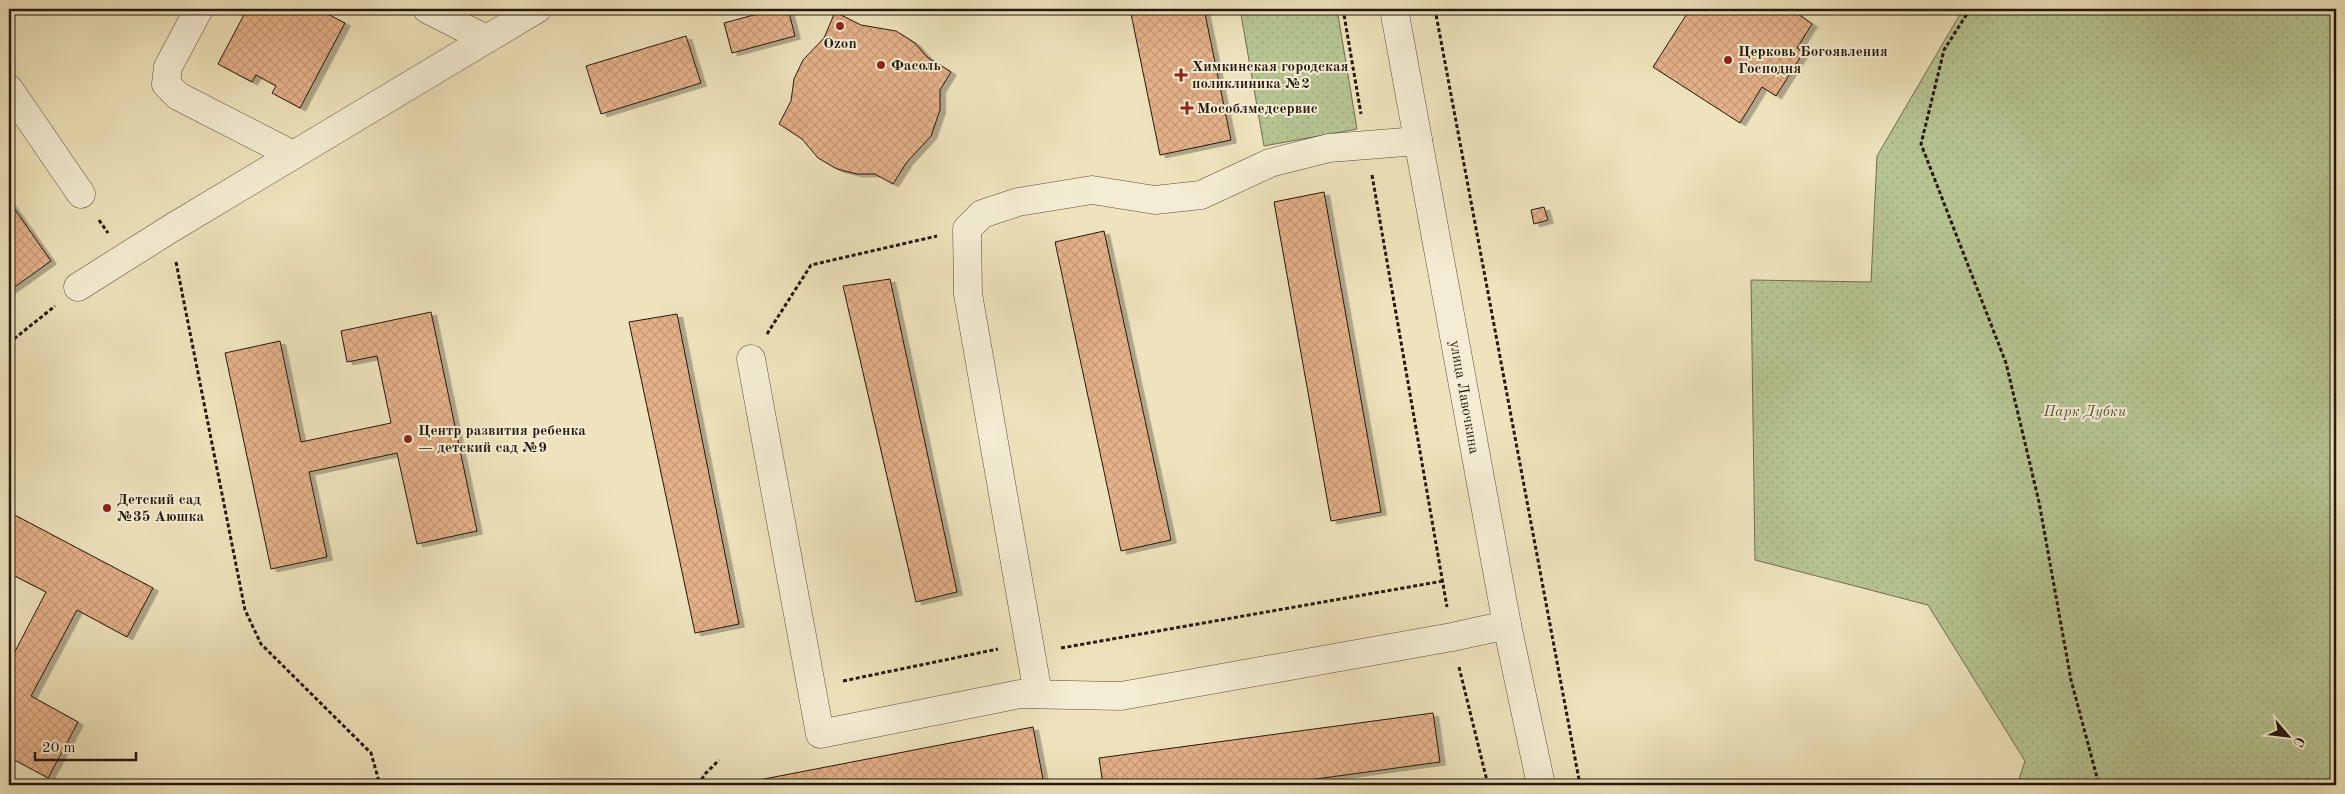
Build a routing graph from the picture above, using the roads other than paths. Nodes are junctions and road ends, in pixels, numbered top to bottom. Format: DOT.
graph roads {
  1 [pos="199,9"];
  2 [pos="427,9"];
  3 [pos="537,9"];
  4 [pos="1394,9"];
  5 [pos="486,39"];
  6 [pos="9,89"];
  7 [pos="1418,141"];
  8 [pos="293,155"];
  9 [pos="82,194"];
  10 [pos="78,287"];
  11 [pos="752,359"];
  12 [pos="1507,624"];
  13 [pos="1038,694"];
  14 [pos="1541,785"];
  1 -- 8 [label="street"];
  2 -- 5 [label="street"];
  3 -- 5 [label="street"];
  4 -- 7 [label="street, улица Лавочкина"];
  5 -- 8 [label="street"];
  6 -- 9 [label="street"];
  7 -- 12 [label="street, улица Лавочкина"];
  7 -- 13 [label="street"];
  8 -- 10 [label="street"];
  11 -- 13 [label="street"];
  12 -- 13 [label="street"];
  12 -- 14 [label="street, улица Лавочкина"];
}
